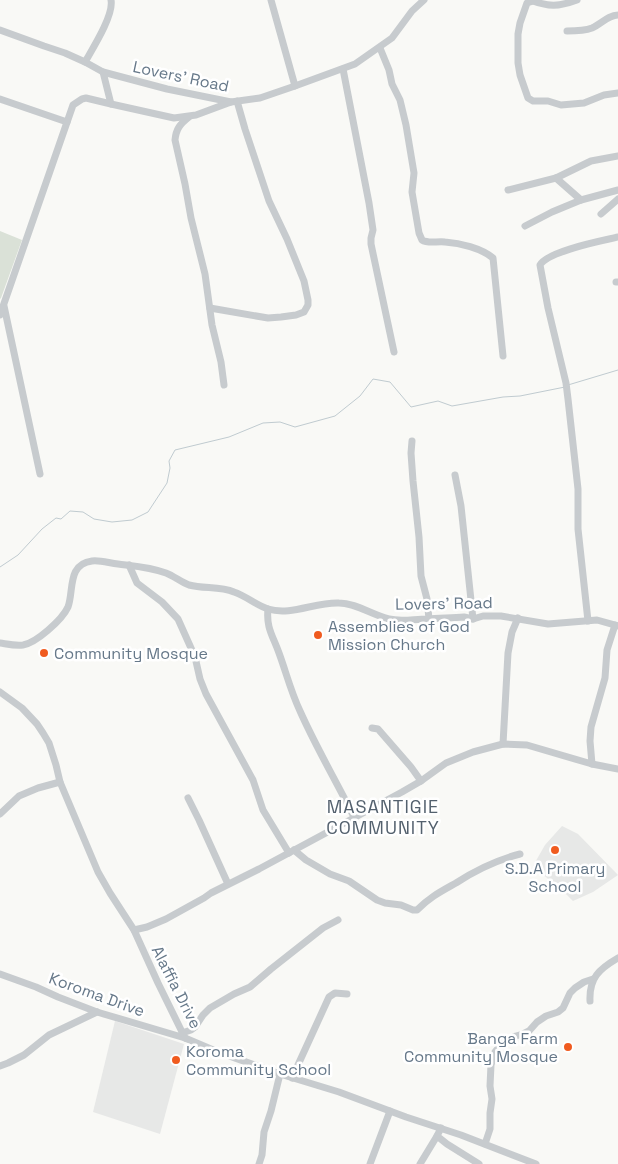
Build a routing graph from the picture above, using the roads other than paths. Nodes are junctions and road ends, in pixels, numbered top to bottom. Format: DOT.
graph roads {
  1 [pos="111,0"];
  2 [pos="270,0"];
  3 [pos="424,0"];
  4 [pos="577,0"];
  5 [pos="531,1"];
  6 [pos="618,15"];
  7 [pos="0,30"];
  8 [pos="567,32"];
  9 [pos="380,48"];
  10 [pos="85,62"];
  11 [pos="343,69"];
  12 [pos="103,72"];
  13 [pos="295,86"];
  14 [pos="618,93"];
  15 [pos="0,99"];
  16 [pos="234,102"];
  17 [pos="111,104"];
  18 [pos="189,117"];
  19 [pos="67,122"];
  20 [pos="618,156"];
  21 [pos="556,178"];
  22 [pos="508,190"];
  23 [pos="618,190"];
  24 [pos="618,199"];
  25 [pos="581,200"];
  26 [pos="601,214"];
  27 [pos="525,226"];
  28 [pos="618,237"];
  29 [pos="4,306"];
  30 [pos="210,308"];
  31 [pos="0,315"];
  32 [pos="394,352"];
  33 [pos="503,356"];
  34 [pos="224,385"];
  35 [pos="412,441"];
  36 [pos="40,474"];
  37 [pos="454,475"];
  38 [pos="129,565"];
  39 [pos="268,609"];
  40 [pos="473,618"];
  41 [pos="518,618"];
  42 [pos="429,619"];
  43 [pos="588,621"];
  44 [pos="616,625"];
  45 [pos="0,643"];
  46 [pos="0,692"];
  47 [pos="372,728"];
  48 [pos="503,744"];
  49 [pos="592,764"];
  50 [pos="618,768"];
  51 [pos="421,781"];
  52 [pos="60,782"];
  53 [pos="188,798"];
  54 [pos="0,814"];
  55 [pos="354,817"];
  56 [pos="292,851"];
  57 [pos="520,854"];
  58 [pos="228,884"];
  59 [pos="338,920"];
  60 [pos="134,930"];
  61 [pos="618,958"];
  62 [pos="0,974"];
  63 [pos="593,979"];
  64 [pos="346,994"];
  65 [pos="590,1001"];
  66 [pos="97,1012"];
  67 [pos="184,1036"];
  68 [pos="0,1066"];
  69 [pos="280,1074"];
  70 [pos="292,1078"];
  71 [pos="390,1111"];
  72 [pos="440,1128"];
  73 [pos="437,1136"];
  74 [pos="485,1144"];
  75 [pos="259,1164"];
  76 [pos="370,1164"];
  77 [pos="420,1164"];
  78 [pos="479,1164"];
  79 [pos="536,1164"];
  1 -- 10 [label="street"];
  2 -- 13 [label="street"];
  3 -- 9 [label="street, Lovers' Road"];
  4 -- 5 [label="street"];
  5 -- 14 [label="street"];
  6 -- 8 [label="street"];
  7 -- 10 [label="street, Lovers' Road"];
  9 -- 11 [label="street, Lovers' Road"];
  9 -- 33 [label="street"];
  10 -- 12 [label="street, Lovers' Road"];
  11 -- 13 [label="street, Lovers' Road"];
  11 -- 32 [label="street"];
  12 -- 16 [label="street, Lovers' Road"];
  12 -- 17 [label="street"];
  13 -- 16 [label="street, Lovers' Road"];
  15 -- 19 [label="street"];
  16 -- 18 [label="street"];
  16 -- 30 [label="street"];
  17 -- 18 [label="street"];
  17 -- 19 [label="street"];
  18 -- 30 [label="street"];
  19 -- 29 [label="street"];
  20 -- 21 [label="street"];
  21 -- 22 [label="street"];
  21 -- 25 [label="street"];
  23 -- 25 [label="street"];
  24 -- 26 [label="street"];
  25 -- 27 [label="street"];
  28 -- 43 [label="street"];
  29 -- 31 [label="street"];
  29 -- 36 [label="street"];
  30 -- 34 [label="street"];
  35 -- 42 [label="street"];
  37 -- 40 [label="street"];
  38 -- 39 [label="street, Lovers' Road"];
  38 -- 45 [label="street, Lovers' Road"];
  38 -- 56 [label="street"];
  39 -- 42 [label="street, Lovers' Road"];
  39 -- 55 [label="street"];
  40 -- 41 [label="street, Lovers' Road"];
  40 -- 42 [label="street, Lovers' Road"];
  41 -- 43 [label="street, Lovers' Road"];
  41 -- 48 [label="street"];
  43 -- 44 [label="street, Lovers' Road"];
  44 -- 49 [label="street"];
  46 -- 52 [label="street, Alaffia Drive"];
  47 -- 51 [label="street"];
  48 -- 49 [label="street"];
  48 -- 51 [label="street"];
  49 -- 50 [label="street"];
  51 -- 55 [label="street"];
  52 -- 54 [label="street"];
  52 -- 60 [label="street, Alaffia Drive"];
  53 -- 58 [label="street"];
  55 -- 56 [label="street"];
  56 -- 57 [label="street"];
  56 -- 58 [label="street"];
  58 -- 60 [label="street"];
  59 -- 67 [label="street"];
  60 -- 67 [label="street, Alaffia Drive"];
  61 -- 63 [label="street"];
  62 -- 66 [label="street, Koroma Drive"];
  63 -- 65 [label="street"];
  63 -- 74 [label="street"];
  64 -- 70 [label="street"];
  66 -- 67 [label="street, Koroma Drive"];
  66 -- 68 [label="street"];
  67 -- 69 [label="street, Alaffia Drive"];
  69 -- 70 [label="street, Alaffia Drive"];
  69 -- 75 [label="street"];
  70 -- 71 [label="street, Alaffia Drive"];
  71 -- 72 [label="street, Alaffia Drive"];
  71 -- 76 [label="street"];
  72 -- 73 [label="street"];
  72 -- 74 [label="street, Alaffia Drive"];
  73 -- 77 [label="street"];
  73 -- 78 [label="street"];
  74 -- 79 [label="street, Alaffia Drive"];
}
